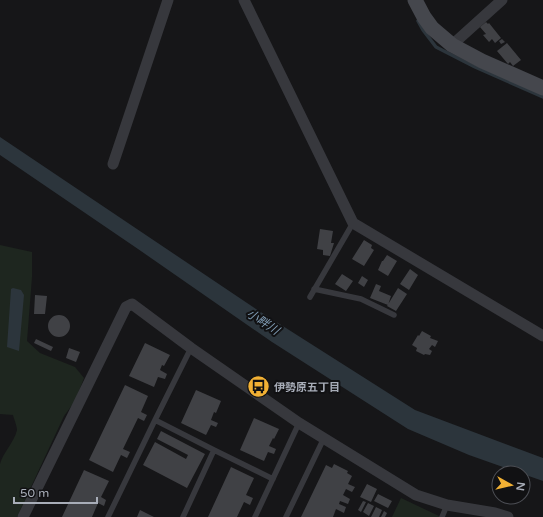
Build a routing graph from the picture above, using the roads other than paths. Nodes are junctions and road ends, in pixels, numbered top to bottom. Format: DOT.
graph roads {
  1 [pos="168,0"];
  2 [pos="244,0"];
  3 [pos="415,0"];
  4 [pos="502,0"];
  5 [pos="452,45"];
  6 [pos="543,88"];
  7 [pos="113,164"];
  8 [pos="353,223"];
  9 [pos="314,289"];
  10 [pos="310,296"];
  11 [pos="394,315"];
  12 [pos="543,336"];
  13 [pos="192,348"];
  14 [pos="155,420"];
  15 [pos="299,423"];
  16 [pos="324,438"];
  17 [pos="214,450"];
  18 [pos="273,479"];
  19 [pos="447,505"];
  20 [pos="494,515"];
  21 [pos="24,517"];
  22 [pos="108,517"];
  23 [pos="183,517"];
  24 [pos="255,517"];
  25 [pos="286,517"];
  26 [pos="442,517"];
  27 [pos="508,517"];
  1 -- 7 [label="street"];
  2 -- 8 [label="street"];
  3 -- 5 [label="street"];
  4 -- 5 [label="street"];
  5 -- 6 [label="street"];
  8 -- 9 [label="lane"];
  8 -- 12 [label="street"];
  9 -- 10 [label="lane"];
  9 -- 11 [label="lane"];
  13 -- 14 [label="lane"];
  13 -- 15 [label="street"];
  13 -- 21 [label="street"];
  14 -- 17 [label="lane"];
  14 -- 22 [label="lane"];
  15 -- 16 [label="street"];
  15 -- 18 [label="lane"];
  16 -- 19 [label="street"];
  16 -- 25 [label="lane"];
  17 -- 18 [label="lane"];
  17 -- 23 [label="lane"];
  18 -- 24 [label="lane"];
  19 -- 20 [label="street"];
  19 -- 26 [label="lane"];
  20 -- 27 [label="street"];
}
